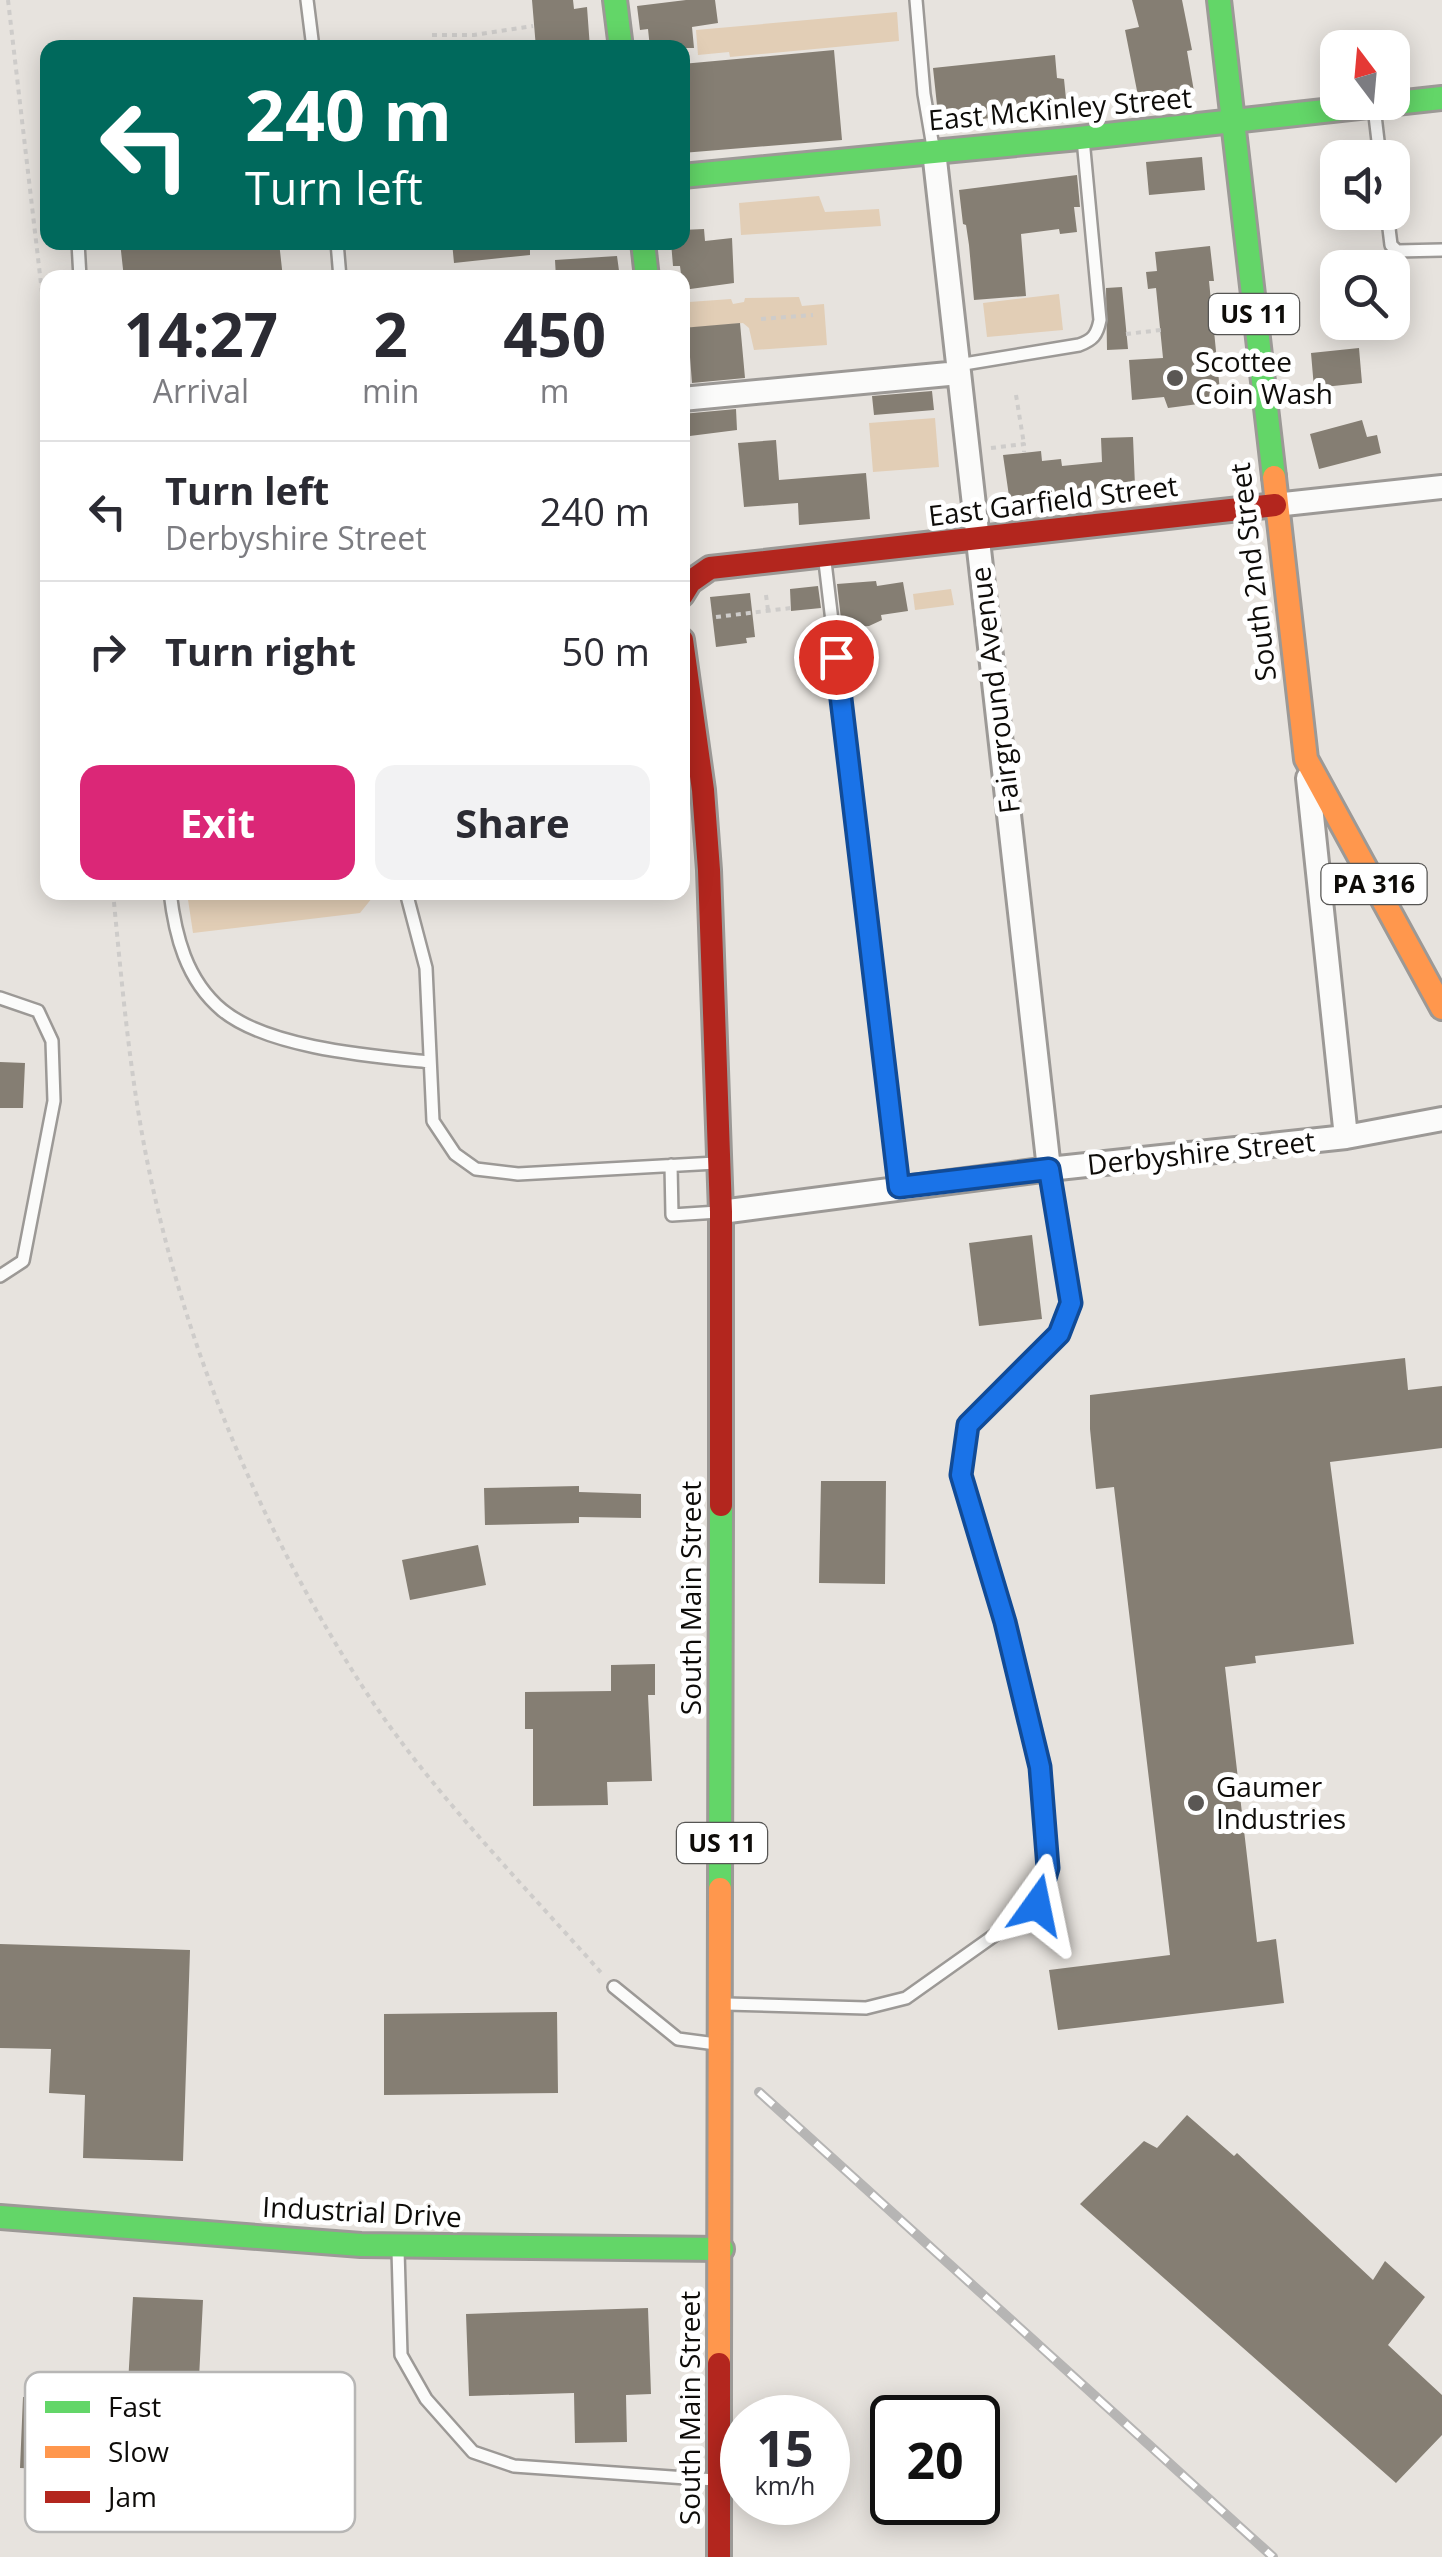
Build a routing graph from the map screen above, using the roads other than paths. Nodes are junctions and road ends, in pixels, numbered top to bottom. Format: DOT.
graph roads {
  1 [pos="307,0"];
  2 [pos="616,0"];
  3 [pos="916,0"];
  4 [pos="1219,0"];
  5 [pos="312,40"];
  6 [pos="620,40"];
  7 [pos="1442,98"];
  8 [pos="1410,102"];
  9 [pos="1320,112"];
  10 [pos="1232,122"];
  11 [pos="1084,138"];
  12 [pos="934,151"];
  13 [pos="690,175"];
  14 [pos="1389,230"];
  15 [pos="1442,250"];
  16 [pos="958,369"];
  17 [pos="690,398"];
  18 [pos="1442,486"];
  19 [pos="1275,505"];
  20 [pos="978,540"];
  21 [pos="824,558"];
  22 [pos="690,559"];
  23 [pos="710,568"];
  24 [pos="690,582"];
  25 [pos="690,715"];
  26 [pos="1306,759"];
  27 [pos="171,900"];
  28 [pos="408,900"];
  29 [pos="0,998"];
  30 [pos="1442,1008"];
  31 [pos="430,1062"];
  32 [pos="1442,1119"];
  33 [pos="1346,1137"];
  34 [pos="720,1163"];
  35 [pos="671,1165"];
  36 [pos="1049,1169"];
  37 [pos="899,1187"];
  38 [pos="721,1212"];
  39 [pos="0,1276"];
  40 [pos="614,1987"];
  41 [pos="722,2004"];
  42 [pos="722,2044"];
  43 [pos="0,2217"];
  44 [pos="398,2246"];
  45 [pos="722,2249"];
  46 [pos="721,2395"];
  47 [pos="720,2481"];
  48 [pos="719,2557"];
  1 -- 5 [label="lane"];
  2 -- 6 [label="main road"];
  3 -- 12 [label="lane"];
  4 -- 10 [label="main road, South 2nd Street / US 11"];
  7 -- 8 [label="main road, East McKinley Street"];
  9 -- 10 [label="main road, East McKinley Street"];
  10 -- 11 [label="main road, East McKinley Street"];
  10 -- 19 [label="main road, South 2nd Street / US 11"];
  11 -- 12 [label="main road, East McKinley Street"];
  11 -- 16 [label="lane"];
  12 -- 13 [label="main road, East McKinley Street"];
  12 -- 16 [label="street, Fairground Avenue"];
  14 -- 15 [label="lane"];
  16 -- 17 [label="street"];
  16 -- 20 [label="street, Fairground Avenue"];
  18 -- 19 [label="street, East Garfield Street"];
  19 -- 20 [label="main road, East Garfield Street"];
  19 -- 26 [label="main road, South 2nd Street / PA 316"];
  20 -- 21 [label="main road, East Garfield Street"];
  20 -- 36 [label="street, Fairground Avenue"];
  21 -- 23 [label="main road, East Garfield Street"];
  21 -- 37 [label="lane"];
  22 -- 23 [label="main road"];
  23 -- 24 [label="main road"];
  25 -- 34 [label="main road, South Main Street / US 11"];
  26 -- 30 [label="main road, PA 316"];
  26 -- 33 [label="street, South 2nd Street"];
  27 -- 31 [label="lane"];
  28 -- 31 [label="lane"];
  29 -- 39 [label="lane"];
  31 -- 35 [label="lane"];
  32 -- 33 [label="street, Derbyshire Street"];
  33 -- 36 [label="street, Derbyshire Street"];
  34 -- 35 [label="lane"];
  34 -- 38 [label="main road, South Main Street / US 11"];
  35 -- 38 [label="lane"];
  36 -- 37 [label="street, Derbyshire Street"];
  36 -- 41 [label="lane"];
  37 -- 38 [label="street, Derbyshire Street"];
  38 -- 41 [label="main road, South Main Street / US 11"];
  40 -- 42 [label="lane"];
  41 -- 42 [label="main road, South Main Street / US 11"];
  42 -- 45 [label="main road, South Main Street / US 11"];
  43 -- 44 [label="main road, Industrial Drive"];
  44 -- 45 [label="main road, Industrial Drive"];
  44 -- 47 [label="lane"];
  45 -- 46 [label="main road, South Main Street / US 11"];
  47 -- 48 [label="main road, South Main Street / US 11"];
}
